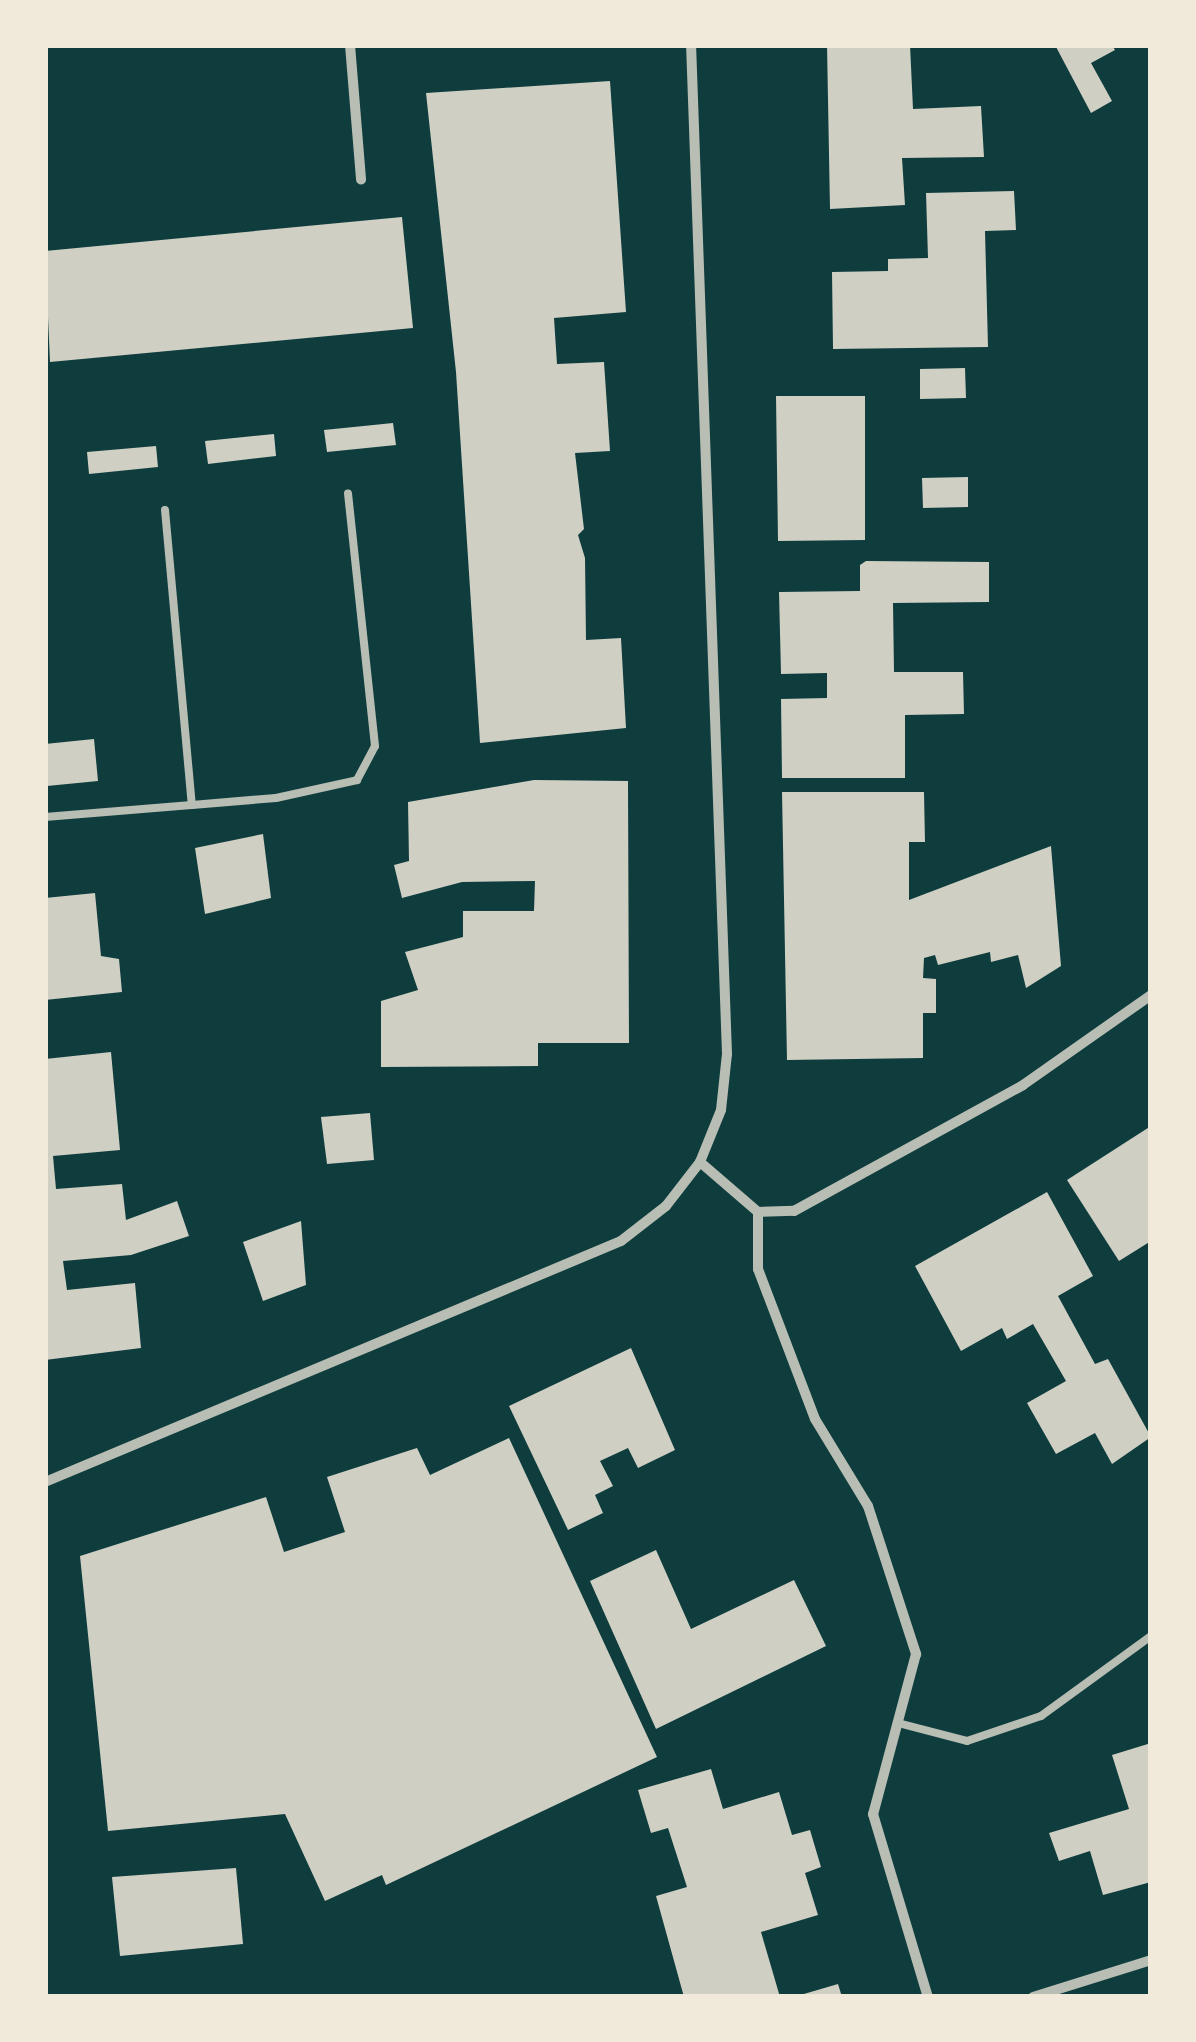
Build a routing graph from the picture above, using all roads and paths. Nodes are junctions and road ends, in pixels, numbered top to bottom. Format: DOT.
graph roads {
  1 [pos="350,45"];
  2 [pos="691,45"];
  3 [pos="361,180"];
  4 [pos="348,493"];
  5 [pos="166,510"];
  6 [pos="192,805"];
  7 [pos="45,818"];
  8 [pos="1151,995"];
  9 [pos="700,1162"];
  10 [pos="758,1212"];
  11 [pos="45,1482"];
  12 [pos="1151,1636"];
  13 [pos="898,1723"];
  14 [pos="1151,1960"];
  15 [pos="928,1997"];
  16 [pos="1033,1997"];
  1 -- 3 [label="street"];
  2 -- 9 [label="street"];
  4 -- 6 [label="lane"];
  5 -- 6 [label="lane"];
  6 -- 7 [label="lane"];
  8 -- 10 [label="street"];
  9 -- 10 [label="street"];
  9 -- 11 [label="street"];
  10 -- 13 [label="street"];
  12 -- 13 [label="lane"];
  13 -- 15 [label="street"];
  14 -- 16 [label="street"];
}
